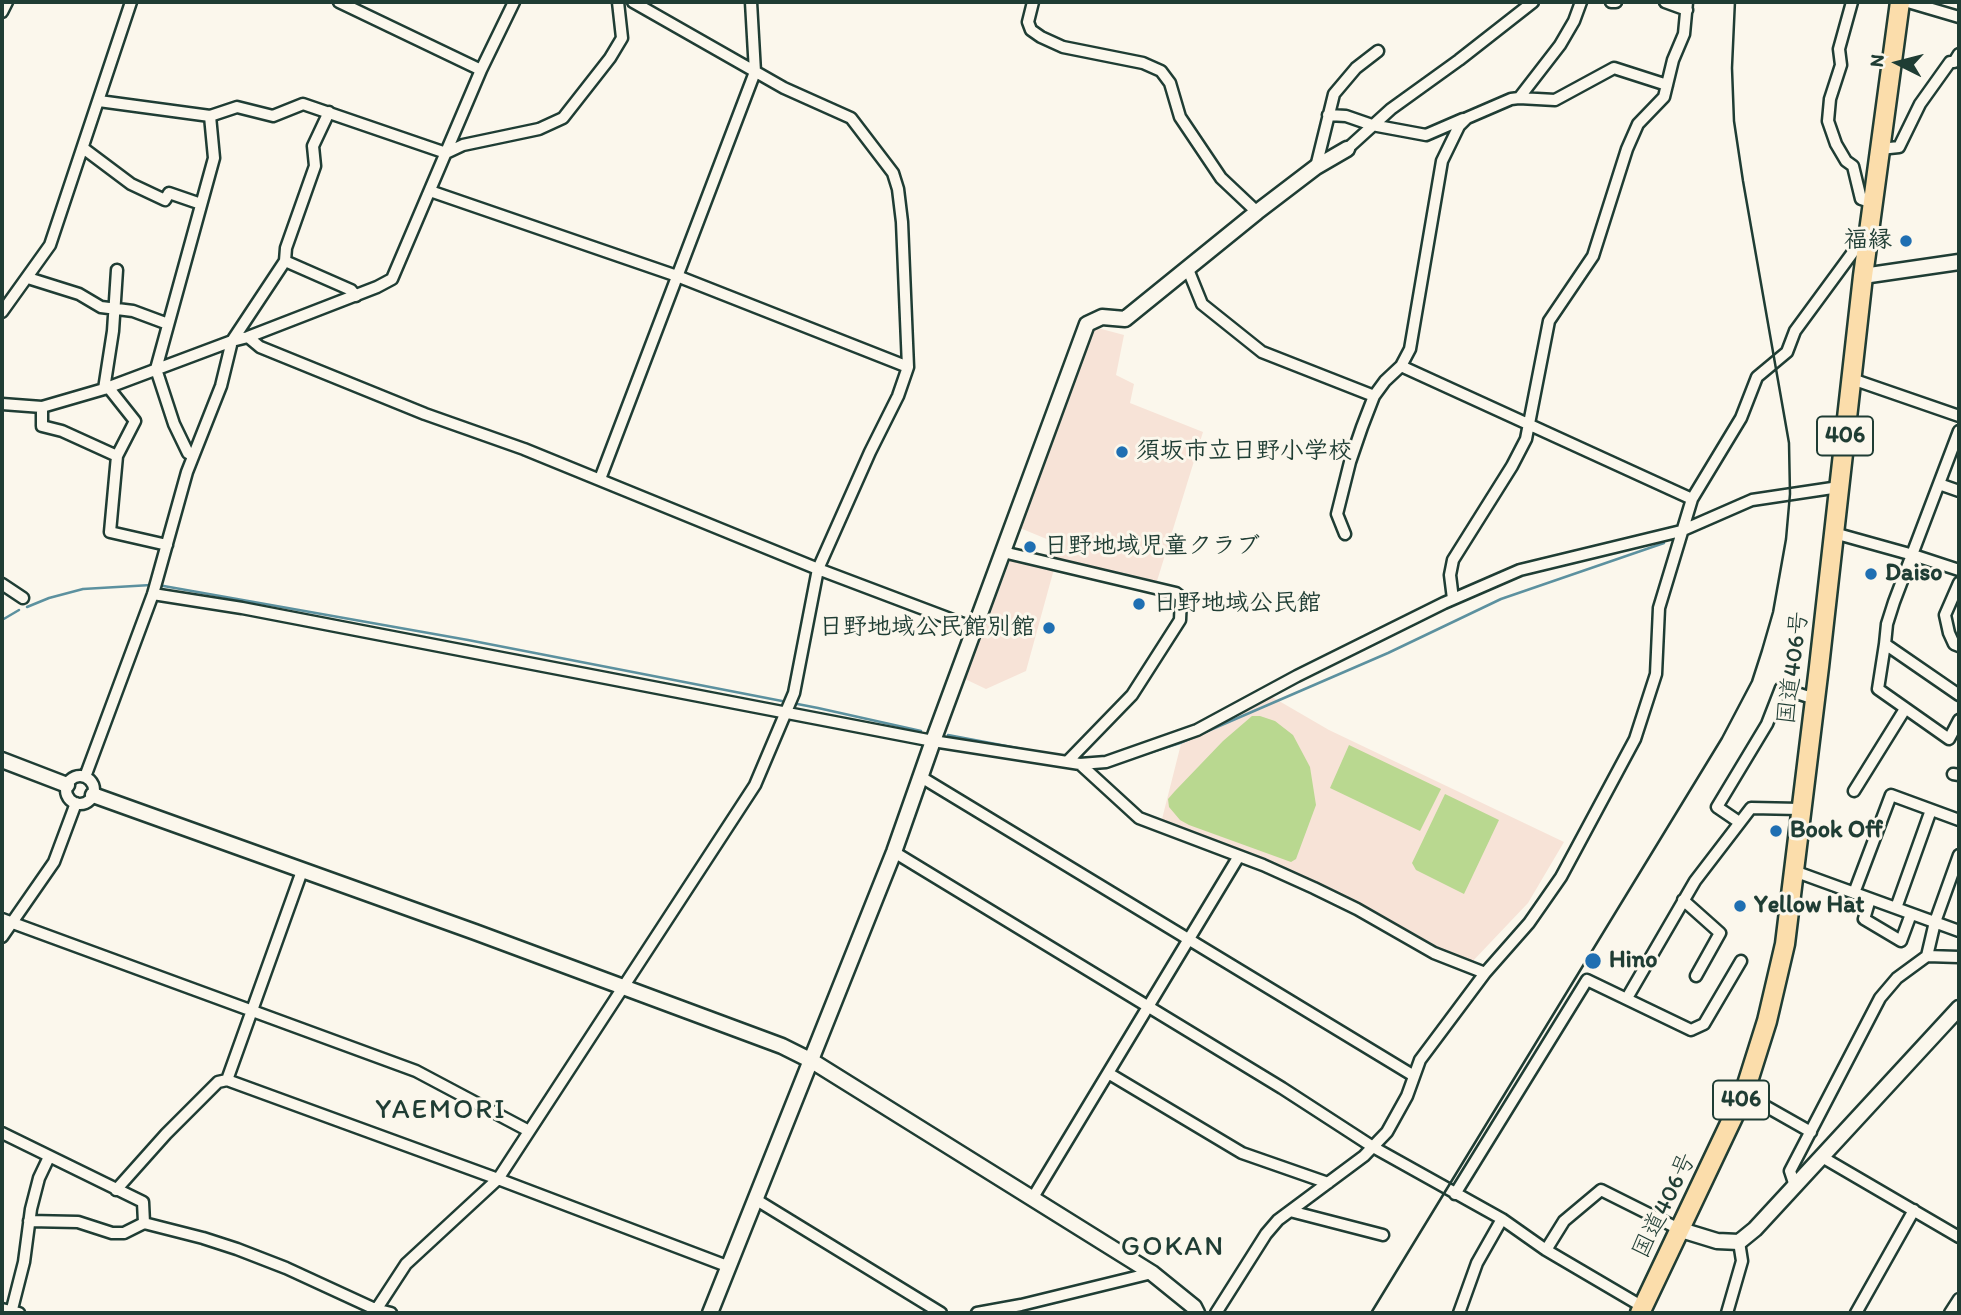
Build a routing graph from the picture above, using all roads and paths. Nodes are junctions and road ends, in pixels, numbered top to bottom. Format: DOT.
graph roads {
  1 [pos="7,2"];
  2 [pos="131,2"];
  3 [pos="339,2"];
  4 [pos="514,2"];
  5 [pos="618,2"];
  6 [pos="633,2"];
  7 [pos="751,2"];
  8 [pos="1033,2"];
  9 [pos="1533,2"];
  10 [pos="1581,2"];
  11 [pos="1665,2"];
  12 [pos="1852,2"];
  13 [pos="1900,2"];
  14 [pos="1908,2"];
  15 [pos="1687,6"];
  16 [pos="2,12"];
  17 [pos="1959,17"];
  18 [pos="1378,51"];
  19 [pos="1959,54"];
  20 [pos="481,70"];
  21 [pos="755,72"];
  22 [pos="1667,85"];
  23 [pos="1519,98"];
  24 [pos="99,101"];
  25 [pos="329,112"];
  26 [pos="1328,115"];
  27 [pos="210,116"];
  28 [pos="1467,118"];
  29 [pos="1372,125"];
  30 [pos="83,148"];
  31 [pos="1347,149"];
  32 [pos="1880,149"];
  33 [pos="446,153"];
  34 [pos="1315,167"];
  35 [pos="430,191"];
  36 [pos="1873,203"];
  37 [pos="201,204"];
  38 [pos="1257,212"];
  39 [pos="1867,244"];
  40 [pos="285,261"];
  41 [pos="1959,262"];
  42 [pos="1187,267"];
  43 [pos="117,270"];
  44 [pos="677,276"];
  45 [pos="1863,276"];
  46 [pos="28,278"];
  47 [pos="356,296"];
  48 [pos="114,309"];
  49 [pos="2,312"];
  50 [pos="168,324"];
  51 [pos="248,337"];
  52 [pos="232,341"];
  53 [pos="1401,366"];
  54 [pos="908,367"];
  55 [pos="156,369"];
  56 [pos="1852,379"];
  57 [pos="106,388"];
  58 [pos="1374,396"];
  59 [pos="2,404"];
  60 [pos="42,407"];
  61 [pos="1959,416"];
  62 [pos="1530,426"];
  63 [pos="1959,431"];
  64 [pos="117,456"];
  65 [pos="193,456"];
  66 [pos="600,480"];
  67 [pos="1939,484"];
  68 [pos="1839,487"];
  69 [pos="1959,491"];
  70 [pos="1692,499"];
  71 [pos="1681,531"];
  72 [pos="1834,533"];
  73 [pos="1345,534"];
  74 [pos="167,545"];
  75 [pos="1003,552"];
  76 [pos="1913,555"];
  77 [pos="818,569"];
  78 [pos="1959,570"];
  79 [pos="1959,583"];
  80 [pos="2,584"];
  81 [pos="153,594"];
  82 [pos="23,598"];
  83 [pos="1453,599"];
  84 [pos="974,628"];
  85 [pos="1885,643"];
  86 [pos="1959,646"];
  87 [pos="1959,695"];
  88 [pos="1815,699"];
  89 [pos="788,707"];
  90 [pos="1905,709"];
  91 [pos="1959,720"];
  92 [pos="933,741"];
  93 [pos="2,760"];
  94 [pos="1067,762"];
  95 [pos="1080,764"];
  96 [pos="85,777"];
  97 [pos="921,777"];
  98 [pos="67,785"];
  99 [pos="1854,791"];
  100 [pos="93,794"];
  101 [pos="76,803"];
  102 [pos="1800,809"];
  103 [pos="1931,810"];
  104 [pos="1959,820"];
  105 [pos="1740,822"];
  106 [pos="894,852"];
  107 [pos="1959,855"];
  108 [pos="1240,856"];
  109 [pos="302,871"];
  110 [pos="1794,871"];
  111 [pos="1854,893"];
  112 [pos="1870,899"];
  113 [pos="1683,900"];
  114 [pos="1896,908"];
  115 [pos="1911,914"];
  116 [pos="7,921"];
  117 [pos="1935,922"];
  118 [pos="1959,931"];
  119 [pos="2,937"];
  120 [pos="1190,940"];
  121 [pos="1927,956"];
  122 [pos="1959,957"];
  123 [pos="1741,961"];
  124 [pos="1485,973"];
  125 [pos="1696,976"];
  126 [pos="622,986"];
  127 [pos="1627,998"];
  128 [pos="1150,1007"];
  129 [pos="1959,1009"];
  130 [pos="251,1010"];
  131 [pos="812,1061"];
  132 [pos="1108,1073"];
  133 [pos="1414,1076"];
  134 [pos="227,1080"];
  135 [pos="1744,1094"];
  136 [pos="529,1130"];
  137 [pos="1811,1132"];
  138 [pos="2,1133"];
  139 [pos="1373,1147"];
  140 [pos="50,1157"];
  141 [pos="1822,1157"];
  142 [pos="498,1179"];
  143 [pos="1328,1183"];
  144 [pos="1795,1186"];
  145 [pos="116,1190"];
  146 [pos="1455,1194"];
  147 [pos="755,1199"];
  148 [pos="1032,1199"];
  149 [pos="1914,1210"];
  150 [pos="1290,1211"];
  151 [pos="1502,1219"];
  152 [pos="29,1221"];
  153 [pos="144,1223"];
  154 [pos="1681,1230"];
  155 [pos="1383,1234"];
  156 [pos="1959,1237"];
  157 [pos="1739,1242"];
  158 [pos="1546,1250"];
  159 [pos="727,1266"];
  160 [pos="1152,1272"];
  161 [pos="1959,1298"];
  162 [pos="1642,1310"];
  163 [pos="375,1311"];
  164 [pos="11,1312"];
  165 [pos="391,1313"];
  166 [pos="710,1313"];
  167 [pos="941,1313"];
  168 [pos="976,1313"];
  169 [pos="1197,1313"];
  170 [pos="1216,1313"];
  171 [pos="1459,1313"];
  172 [pos="1727,1313"];
  173 [pos="1856,1313"];
  174 [pos="1950,1313"];
  1 -- 16 [label="street"];
  2 -- 24 [label="street"];
  3 -- 20 [label="street"];
  4 -- 20 [label="street"];
  5 -- 33 [label="street"];
  6 -- 21 [label="street"];
  7 -- 21 [label="street"];
  8 -- 38 [label="street"];
  9 -- 29 [label="street"];
  10 -- 23 [label="street"];
  11 -- 15 [label="street"];
  12 -- 36 [label="street"];
  13 -- 32 [label="highway, 国道406号 / 406"];
  14 -- 17 [label="street"];
  15 -- 22 [label="street"];
  18 -- 26 [label="street"];
  19 -- 32 [label="street"];
  20 -- 33 [label="street"];
  21 -- 44 [label="street"];
  21 -- 54 [label="street"];
  22 -- 23 [label="street"];
  22 -- 62 [label="street"];
  23 -- 28 [label="street"];
  24 -- 27 [label="street"];
  24 -- 30 [label="street"];
  25 -- 27 [label="street"];
  25 -- 33 [label="street"];
  25 -- 40 [label="street"];
  26 -- 29 [label="street"];
  26 -- 34 [label="street"];
  27 -- 37 [label="street"];
  28 -- 29 [label="street"];
  28 -- 53 [label="street"];
  29 -- 31 [label="street"];
  30 -- 37 [label="street"];
  30 -- 46 [label="street"];
  31 -- 34 [label="street"];
  32 -- 36 [label="highway, 国道406号 / 406"];
  33 -- 35 [label="street"];
  34 -- 38 [label="street"];
  35 -- 44 [label="street"];
  35 -- 47 [label="street"];
  36 -- 39 [label="highway, 国道406号 / 406"];
  37 -- 50 [label="street"];
  38 -- 42 [label="street"];
  39 -- 45 [label="highway, 国道406号 / 406"];
  39 -- 70 [label="street"];
  40 -- 47 [label="street"];
  40 -- 52 [label="street"];
  41 -- 45 [label="street"];
  42 -- 58 [label="street"];
  42 -- 75 [label="street"];
  43 -- 48 [label="street"];
  44 -- 54 [label="street"];
  44 -- 66 [label="street"];
  45 -- 56 [label="highway, 国道406号 / 406"];
  46 -- 48 [label="street"];
  46 -- 49 [label="street"];
  47 -- 51 [label="street"];
  48 -- 50 [label="street"];
  48 -- 57 [label="street"];
  50 -- 55 [label="street"];
  51 -- 52 [label="street"];
  51 -- 66 [label="street"];
  52 -- 55 [label="street"];
  52 -- 65 [label="street"];
  53 -- 58 [label="street"];
  53 -- 62 [label="street"];
  54 -- 77 [label="street"];
  55 -- 57 [label="street"];
  55 -- 65 [label="street"];
  56 -- 61 [label="street"];
  56 -- 68 [label="highway, 国道406号 / 406"];
  57 -- 60 [label="street"];
  57 -- 64 [label="street"];
  58 -- 73 [label="street"];
  59 -- 60 [label="street"];
  60 -- 64 [label="street"];
  62 -- 70 [label="street"];
  62 -- 83 [label="street"];
  63 -- 67 [label="street"];
  64 -- 74 [label="street"];
  65 -- 74 [label="street"];
  66 -- 77 [label="street"];
  67 -- 69 [label="street"];
  67 -- 76 [label="street"];
  68 -- 71 [label="street"];
  68 -- 72 [label="highway, 国道406号 / 406"];
  70 -- 71 [label="street"];
  71 -- 83 [label="street"];
  71 -- 124 [label="street"];
  72 -- 76 [label="street"];
  72 -- 88 [label="highway, 国道406号 / 406"];
  74 -- 81 [label="street"];
  75 -- 84 [label="street"];
  75 -- 94 [label="street"];
  76 -- 78 [label="street"];
  76 -- 85 [label="street"];
  77 -- 84 [label="street"];
  77 -- 89 [label="street"];
  79 -- 86 [label="street"];
  80 -- 82 [label="street"];
  81 -- 89 [label="street"];
  81 -- 96 [label="street"];
  83 -- 95 [label="street"];
  84 -- 92 [label="street"];
  85 -- 87 [label="street"];
  85 -- 90 [label="street"];
  88 -- 102 [label="highway, 国道406号 / 406"];
  88 -- 105 [label="street"];
  89 -- 92 [label="street"];
  89 -- 126 [label="street"];
  90 -- 91 [label="street"];
  90 -- 99 [label="street"];
  92 -- 94 [label="street"];
  92 -- 97 [label="street"];
  93 -- 98 [label="street"];
  94 -- 95 [label="street"];
  95 -- 108 [label="street"];
  96 -- 98 [label="street"];
  96 -- 100 [label="street"];
  97 -- 106 [label="street"];
  97 -- 120 [label="street"];
  98 -- 101 [label="street"];
  100 -- 101 [label="street"];
  100 -- 109 [label="street"];
  101 -- 116 [label="street"];
  102 -- 105 [label="street"];
  102 -- 110 [label="highway, 国道406号 / 406"];
  103 -- 104 [label="street"];
  103 -- 111 [label="street"];
  103 -- 114 [label="street"];
  105 -- 113 [label="street"];
  106 -- 128 [label="street"];
  106 -- 131 [label="street"];
  107 -- 117 [label="street"];
  108 -- 120 [label="street"];
  108 -- 124 [label="street"];
  109 -- 126 [label="street"];
  109 -- 130 [label="street"];
  110 -- 111 [label="street"];
  110 -- 135 [label="highway, 国道406号 / 406"];
  111 -- 112 [label="street"];
  112 -- 114 [label="street"];
  112 -- 115 [label="street"];
  113 -- 125 [label="street"];
  113 -- 127 [label="street"];
  114 -- 115 [label="street"];
  115 -- 117 [label="street"];
  116 -- 119 [label="street"];
  116 -- 130 [label="street"];
  117 -- 118 [label="street"];
  117 -- 121 [label="street"];
  120 -- 128 [label="street"];
  120 -- 133 [label="street"];
  121 -- 122 [label="street"];
  121 -- 137 [label="street"];
  123 -- 127 [label="street"];
  124 -- 133 [label="street"];
  126 -- 131 [label="street"];
  126 -- 136 [label="street"];
  127 -- 146 [label="street"];
  128 -- 132 [label="street"];
  128 -- 139 [label="street"];
  129 -- 141 [label="street"];
  130 -- 134 [label="street"];
  130 -- 136 [label="street"];
  131 -- 147 [label="street"];
  131 -- 148 [label="street"];
  132 -- 143 [label="street"];
  132 -- 148 [label="street"];
  133 -- 139 [label="street"];
  134 -- 142 [label="street"];
  134 -- 145 [label="street"];
  135 -- 137 [label="street"];
  135 -- 154 [label="highway, 国道406号 / 406"];
  136 -- 142 [label="street"];
  137 -- 144 [label="street"];
  138 -- 140 [label="street"];
  139 -- 143 [label="street"];
  139 -- 146 [label="street"];
  140 -- 145 [label="street"];
  140 -- 152 [label="street"];
  141 -- 144 [label="street"];
  141 -- 149 [label="street"];
  142 -- 159 [label="street"];
  142 -- 163 [label="street"];
  143 -- 150 [label="street"];
  144 -- 157 [label="street"];
  145 -- 153 [label="street"];
  146 -- 151 [label="street"];
  147 -- 159 [label="street"];
  147 -- 167 [label="street"];
  148 -- 160 [label="street"];
  149 -- 156 [label="street"];
  149 -- 173 [label="street"];
  150 -- 155 [label="street"];
  150 -- 170 [label="street"];
  151 -- 158 [label="street"];
  151 -- 171 [label="street"];
  152 -- 153 [label="street"];
  152 -- 164 [label="street"];
  153 -- 163 [label="street"];
  154 -- 157 [label="street"];
  154 -- 158 [label="street"];
  154 -- 162 [label="highway, 国道406号 / 406"];
  157 -- 172 [label="street"];
  158 -- 162 [label="street"];
  159 -- 166 [label="street"];
  160 -- 168 [label="street"];
  160 -- 169 [label="street"];
  161 -- 174 [label="street"];
  163 -- 165 [label="street"];
}
